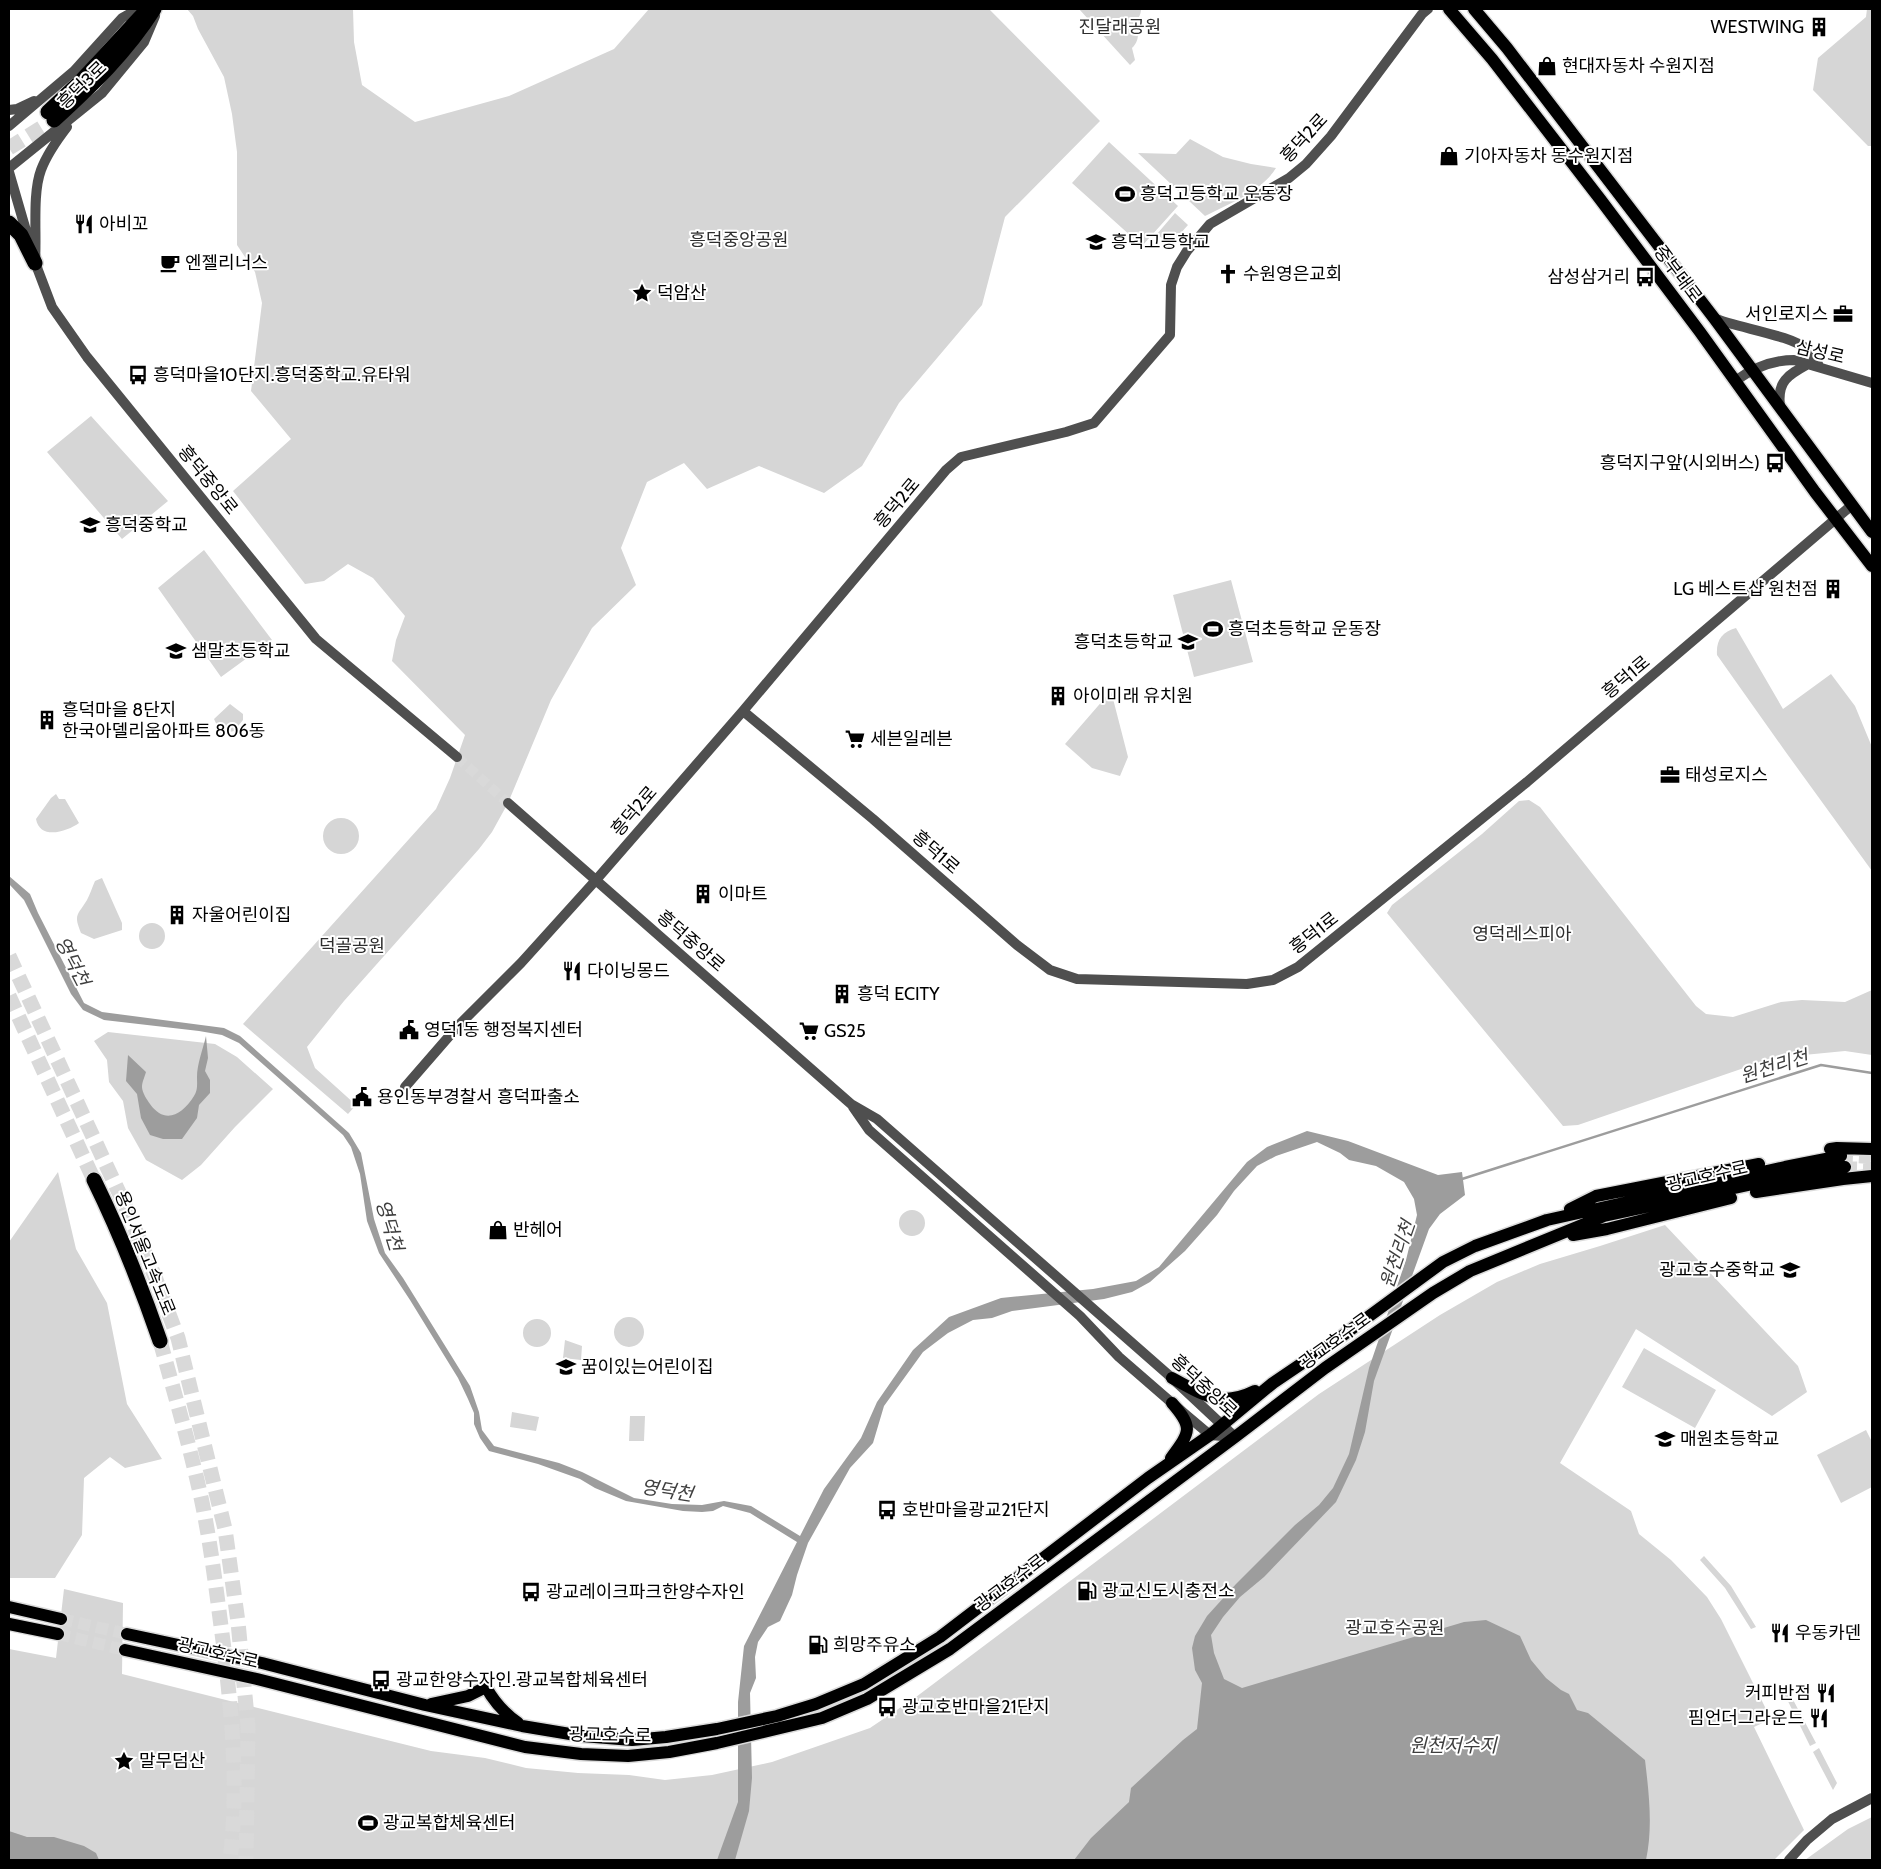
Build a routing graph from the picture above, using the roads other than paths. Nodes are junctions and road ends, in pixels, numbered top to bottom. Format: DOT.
graph roads {
  1 [pos="138,9"];
  2 [pos="148,9"];
  3 [pos="156,9"];
  4 [pos="1428,9"];
  5 [pos="1449,9"];
  6 [pos="1474,9"];
  7 [pos="46,96"];
  8 [pos="87,106"];
  9 [pos="9,110"];
  10 [pos="9,126"];
  11 [pos="9,168"];
  12 [pos="9,172"];
  13 [pos="9,223"];
  14 [pos="35,263"];
  15 [pos="1685,313"];
  16 [pos="1714,318"];
  17 [pos="1808,364"];
  18 [pos="1819,366"];
  19 [pos="1752,369"];
  20 [pos="1735,381"];
  21 [pos="1872,383"];
  22 [pos="1780,406"];
  23 [pos="1852,505"];
  24 [pos="1836,519"];
  25 [pos="1872,532"];
  26 [pos="1872,566"];
  27 [pos="743,710"];
  28 [pos="457,757"];
  29 [pos="508,803"];
  30 [pos="596,880"];
  31 [pos="404,1088"];
  32 [pos="851,1104"];
  33 [pos="1872,1149"];
  34 [pos="1872,1176"];
  35 [pos="94,1180"];
  36 [pos="1547,1220"];
  37 [pos="1551,1239"];
  38 [pos="160,1341"];
  39 [pos="1172,1378"];
  40 [pos="1273,1383"];
  41 [pos="1172,1403"];
  42 [pos="1222,1424"];
  43 [pos="1210,1435"];
  44 [pos="1235,1438"];
  45 [pos="1164,1468"];
  46 [pos="9,1607"];
  47 [pos="61,1619"];
  48 [pos="9,1624"];
  49 [pos="58,1634"];
  50 [pos="128,1634"];
  51 [pos="125,1650"];
  52 [pos="425,1705"];
  53 [pos="522,1726"];
  54 [pos="1872,1798"];
  55 [pos="1789,1860"];
  1 -- 7 [label="street, 흥덕3로"];
  2 -- 3 [label="highway"];
  3 -- 8 [label="street, 흥덕3로"];
  4 -- 27 [label="street, 흥덕2로"];
  5 -- 15 [label="main road, 중부대로"];
  6 -- 16 [label="main road, 중부대로"];
  7 -- 9 [label="street"];
  7 -- 10 [label="street, 흥덕3로"];
  8 -- 11 [label="street, 흥덕3로"];
  8 -- 14 [label="street"];
  12 -- 14 [label="street, 흥덕중앙로"];
  13 -- 14 [label="highway"];
  14 -- 28 [label="street, 흥덕중앙로"];
  15 -- 16 [label="main road"];
  15 -- 20 [label="main road, 중부대로"];
  16 -- 18 [label="street"];
  16 -- 19 [label="main road, 중부대로"];
  17 -- 18 [label="street, 삼성로"];
  17 -- 19 [label="street, 삼성로"];
  17 -- 22 [label="street"];
  18 -- 21 [label="street, 삼성로"];
  19 -- 20 [label="street, 삼성로"];
  19 -- 22 [label="main road, 중부대로"];
  20 -- 24 [label="main road, 중부대로"];
  22 -- 23 [label="main road, 중부대로"];
  23 -- 24 [label="street, 흥덕1로"];
  23 -- 25 [label="main road, 중부대로"];
  24 -- 26 [label="main road, 중부대로"];
  24 -- 27 [label="street, 흥덕1로"];
  27 -- 30 [label="street, 흥덕2로"];
  29 -- 30 [label="street, 흥덕중앙로"];
  30 -- 31 [label="street, 흥덕2로"];
  30 -- 32 [label="street, 흥덕중앙로"];
  32 -- 39 [label="street, 흥덕중앙로"];
  32 -- 41 [label="street, 흥덕중앙로"];
  33 -- 36 [label="main road"];
  34 -- 37 [label="main road"];
  35 -- 38 [label="highway, 용인서울고속도로"];
  36 -- 37 [label="main road, 광교호수로"];
  36 -- 40 [label="main road, 광교호수로"];
  37 -- 44 [label="main road, 광교호수로"];
  39 -- 40 [label="main road"];
  39 -- 42 [label="street, 흥덕중앙로"];
  40 -- 42 [label="main road, 광교호수로"];
  41 -- 43 [label="street, 흥덕중앙로"];
  41 -- 45 [label="main road"];
  42 -- 43 [label="main road, 광교호수로"];
  42 -- 44 [label="street, 흥덕중앙로"];
  43 -- 44 [label="street, 흥덕중앙로"];
  43 -- 45 [label="main road, 광교호수로"];
  44 -- 51 [label="main road, 광교호수로"];
  45 -- 53 [label="main road, 광교호수로"];
  46 -- 47 [label="main road"];
  48 -- 49 [label="main road"];
  50 -- 52 [label="main road, 광교호수로"];
  52 -- 53 [label="main road, 광교호수로"];
  52 -- 53 [label="main road"];
  54 -- 55 [label="street"];
}
